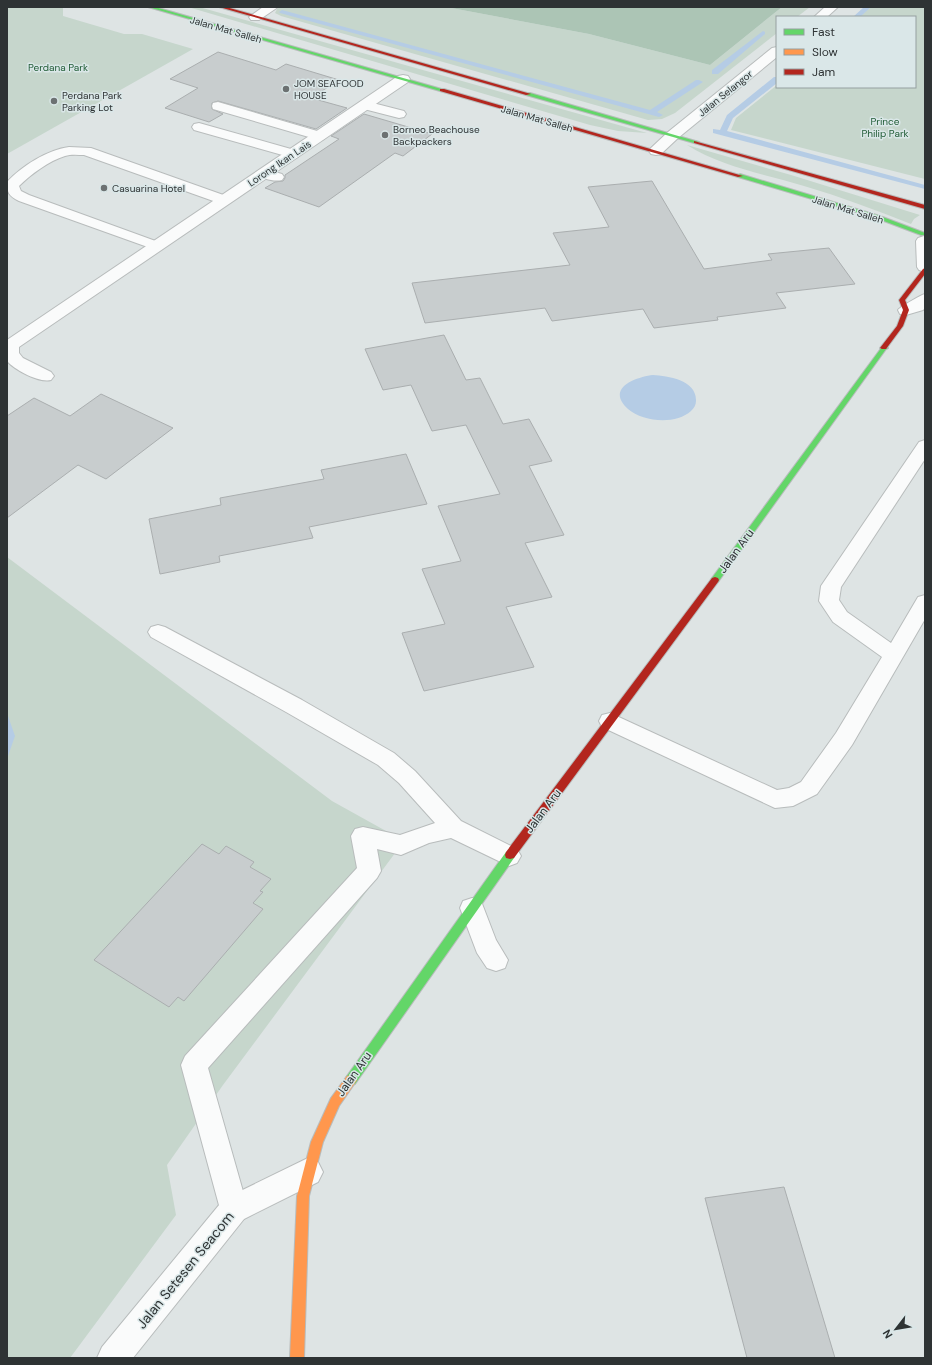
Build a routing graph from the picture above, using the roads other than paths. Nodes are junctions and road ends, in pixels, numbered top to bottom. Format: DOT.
graph roads {
  1 [pos="150,7"];
  2 [pos="221,7"];
  3 [pos="272,7"];
  4 [pos="832,7"];
  5 [pos="821,16"];
  6 [pos="255,17"];
  7 [pos="776,52"];
  8 [pos="403,79"];
  9 [pos="365,104"];
  10 [pos="218,106"];
  11 [pos="399,114"];
  12 [pos="199,127"];
  13 [pos="674,135"];
  14 [pos="319,136"];
  15 [pos="656,152"];
  16 [pos="292,154"];
  17 [pos="224,200"];
  18 [pos="925,207"];
  19 [pos="924,236"];
  20 [pos="156,246"];
  21 [pos="925,269"];
  22 [pos="925,299"];
  23 [pos="906,310"];
  24 [pos="45,376"];
  25 [pos="925,446"];
  26 [pos="925,602"];
  27 [pos="158,632"];
  28 [pos="893,655"];
  29 [pos="610,721"];
  30 [pos="453,828"];
  31 [pos="509,856"];
  32 [pos="472,908"];
  33 [pos="496,960"];
  34 [pos="308,1172"];
  35 [pos="234,1209"];
  36 [pos="113,1358"];
  37 [pos="297,1358"];
  1 -- 8 [label="main road, Jalan Mat Salleh"];
  2 -- 6 [label="main road, Jalan Mat Salleh"];
  3 -- 6 [label="street"];
  4 -- 5 [label="street"];
  6 -- 13 [label="main road, Jalan Mat Salleh"];
  7 -- 13 [label="street, Jalan Selangor"];
  8 -- 9 [label="street, Lorong Ikan Lais"];
  8 -- 15 [label="main road, Jalan Mat Salleh"];
  9 -- 11 [label="lane"];
  9 -- 14 [label="street, Lorong Ikan Lais"];
  10 -- 14 [label="lane"];
  12 -- 16 [label="lane"];
  13 -- 15 [label="street, Jalan Selangor"];
  13 -- 18 [label="main road, Jalan Mat Salleh"];
  14 -- 16 [label="street, Lorong Ikan Lais"];
  15 -- 19 [label="main road, Jalan Mat Salleh"];
  16 -- 17 [label="street, Lorong Ikan Lais"];
  17 -- 20 [label="street, Lorong Ikan Lais"];
  17 -- 20 [label="lane"];
  19 -- 21 [label="street, Jalan Aru"];
  20 -- 24 [label="street, Lorong Ikan Lais"];
  21 -- 23 [label="main road, Jalan Aru"];
  22 -- 23 [label="street"];
  23 -- 29 [label="main road, Jalan Aru"];
  25 -- 28 [label="lane"];
  26 -- 28 [label="lane"];
  27 -- 30 [label="lane"];
  28 -- 29 [label="lane"];
  29 -- 31 [label="main road, Jalan Aru"];
  30 -- 31 [label="lane"];
  30 -- 35 [label="lane"];
  31 -- 32 [label="main road, Jalan Aru"];
  32 -- 33 [label="lane"];
  32 -- 34 [label="main road, Jalan Aru"];
  34 -- 35 [label="street, Jalan Setesen Seacom"];
  34 -- 37 [label="main road, Jalan Aru"];
  35 -- 36 [label="street, Jalan Setesen Seacom"];
}
